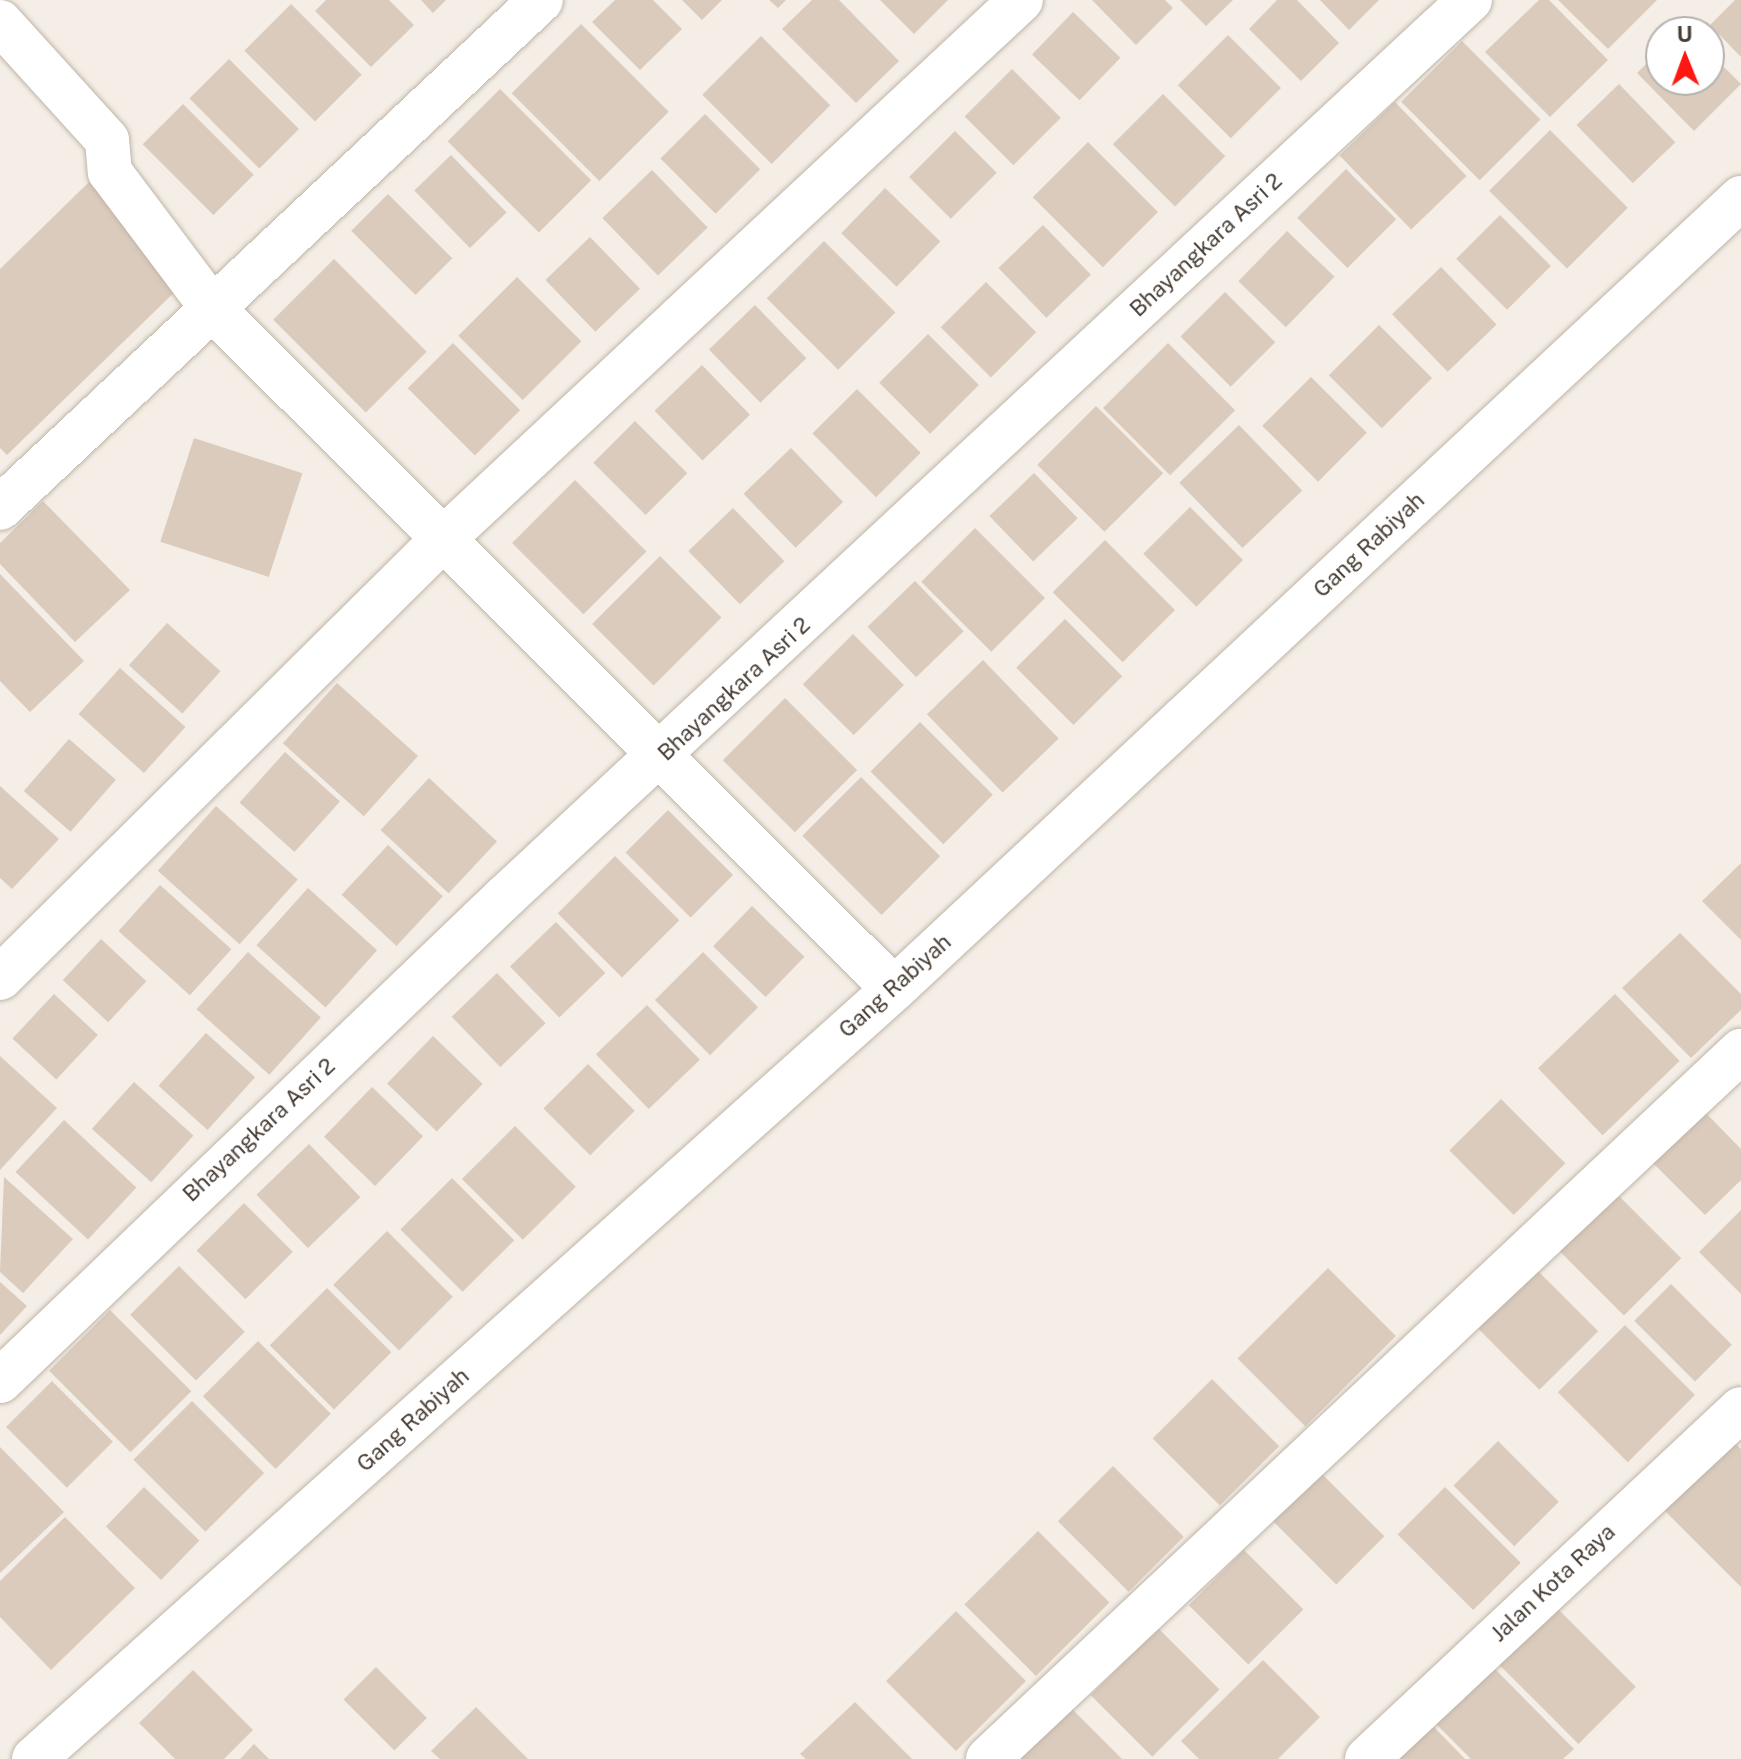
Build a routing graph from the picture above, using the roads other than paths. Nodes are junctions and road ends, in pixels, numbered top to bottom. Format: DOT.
graph roads {
  1 [pos="541,0"];
  2 [pos="1021,0"];
  3 [pos="1470,0"];
  4 [pos="0,22"];
  5 [pos="1741,198"];
  6 [pos="213,309"];
  7 [pos="0,508"];
  8 [pos="441,541"];
  9 [pos="663,756"];
  10 [pos="0,978"];
  11 [pos="894,989"];
  12 [pos="1741,1051"];
  13 [pos="0,1381"];
  14 [pos="1741,1409"];
  15 [pos="0,1747"];
  16 [pos="12,1759"];
  17 [pos="34,1759"];
  18 [pos="988,1759"];
  19 [pos="1367,1759"];
  1 -- 6 [label="street"];
  2 -- 8 [label="street"];
  3 -- 9 [label="street, Bhayangkara Asri 2"];
  4 -- 6 [label="street"];
  5 -- 11 [label="street, Gang Rabiyah"];
  6 -- 7 [label="street"];
  6 -- 8 [label="street"];
  8 -- 9 [label="street"];
  8 -- 10 [label="street"];
  9 -- 11 [label="street"];
  9 -- 13 [label="street, Bhayangkara Asri 2"];
  11 -- 17 [label="street, Gang Rabiyah"];
  12 -- 18 [label="street"];
  14 -- 19 [label="street, Jalan Kota Raya"];
  15 -- 16 [label="street"];
}
